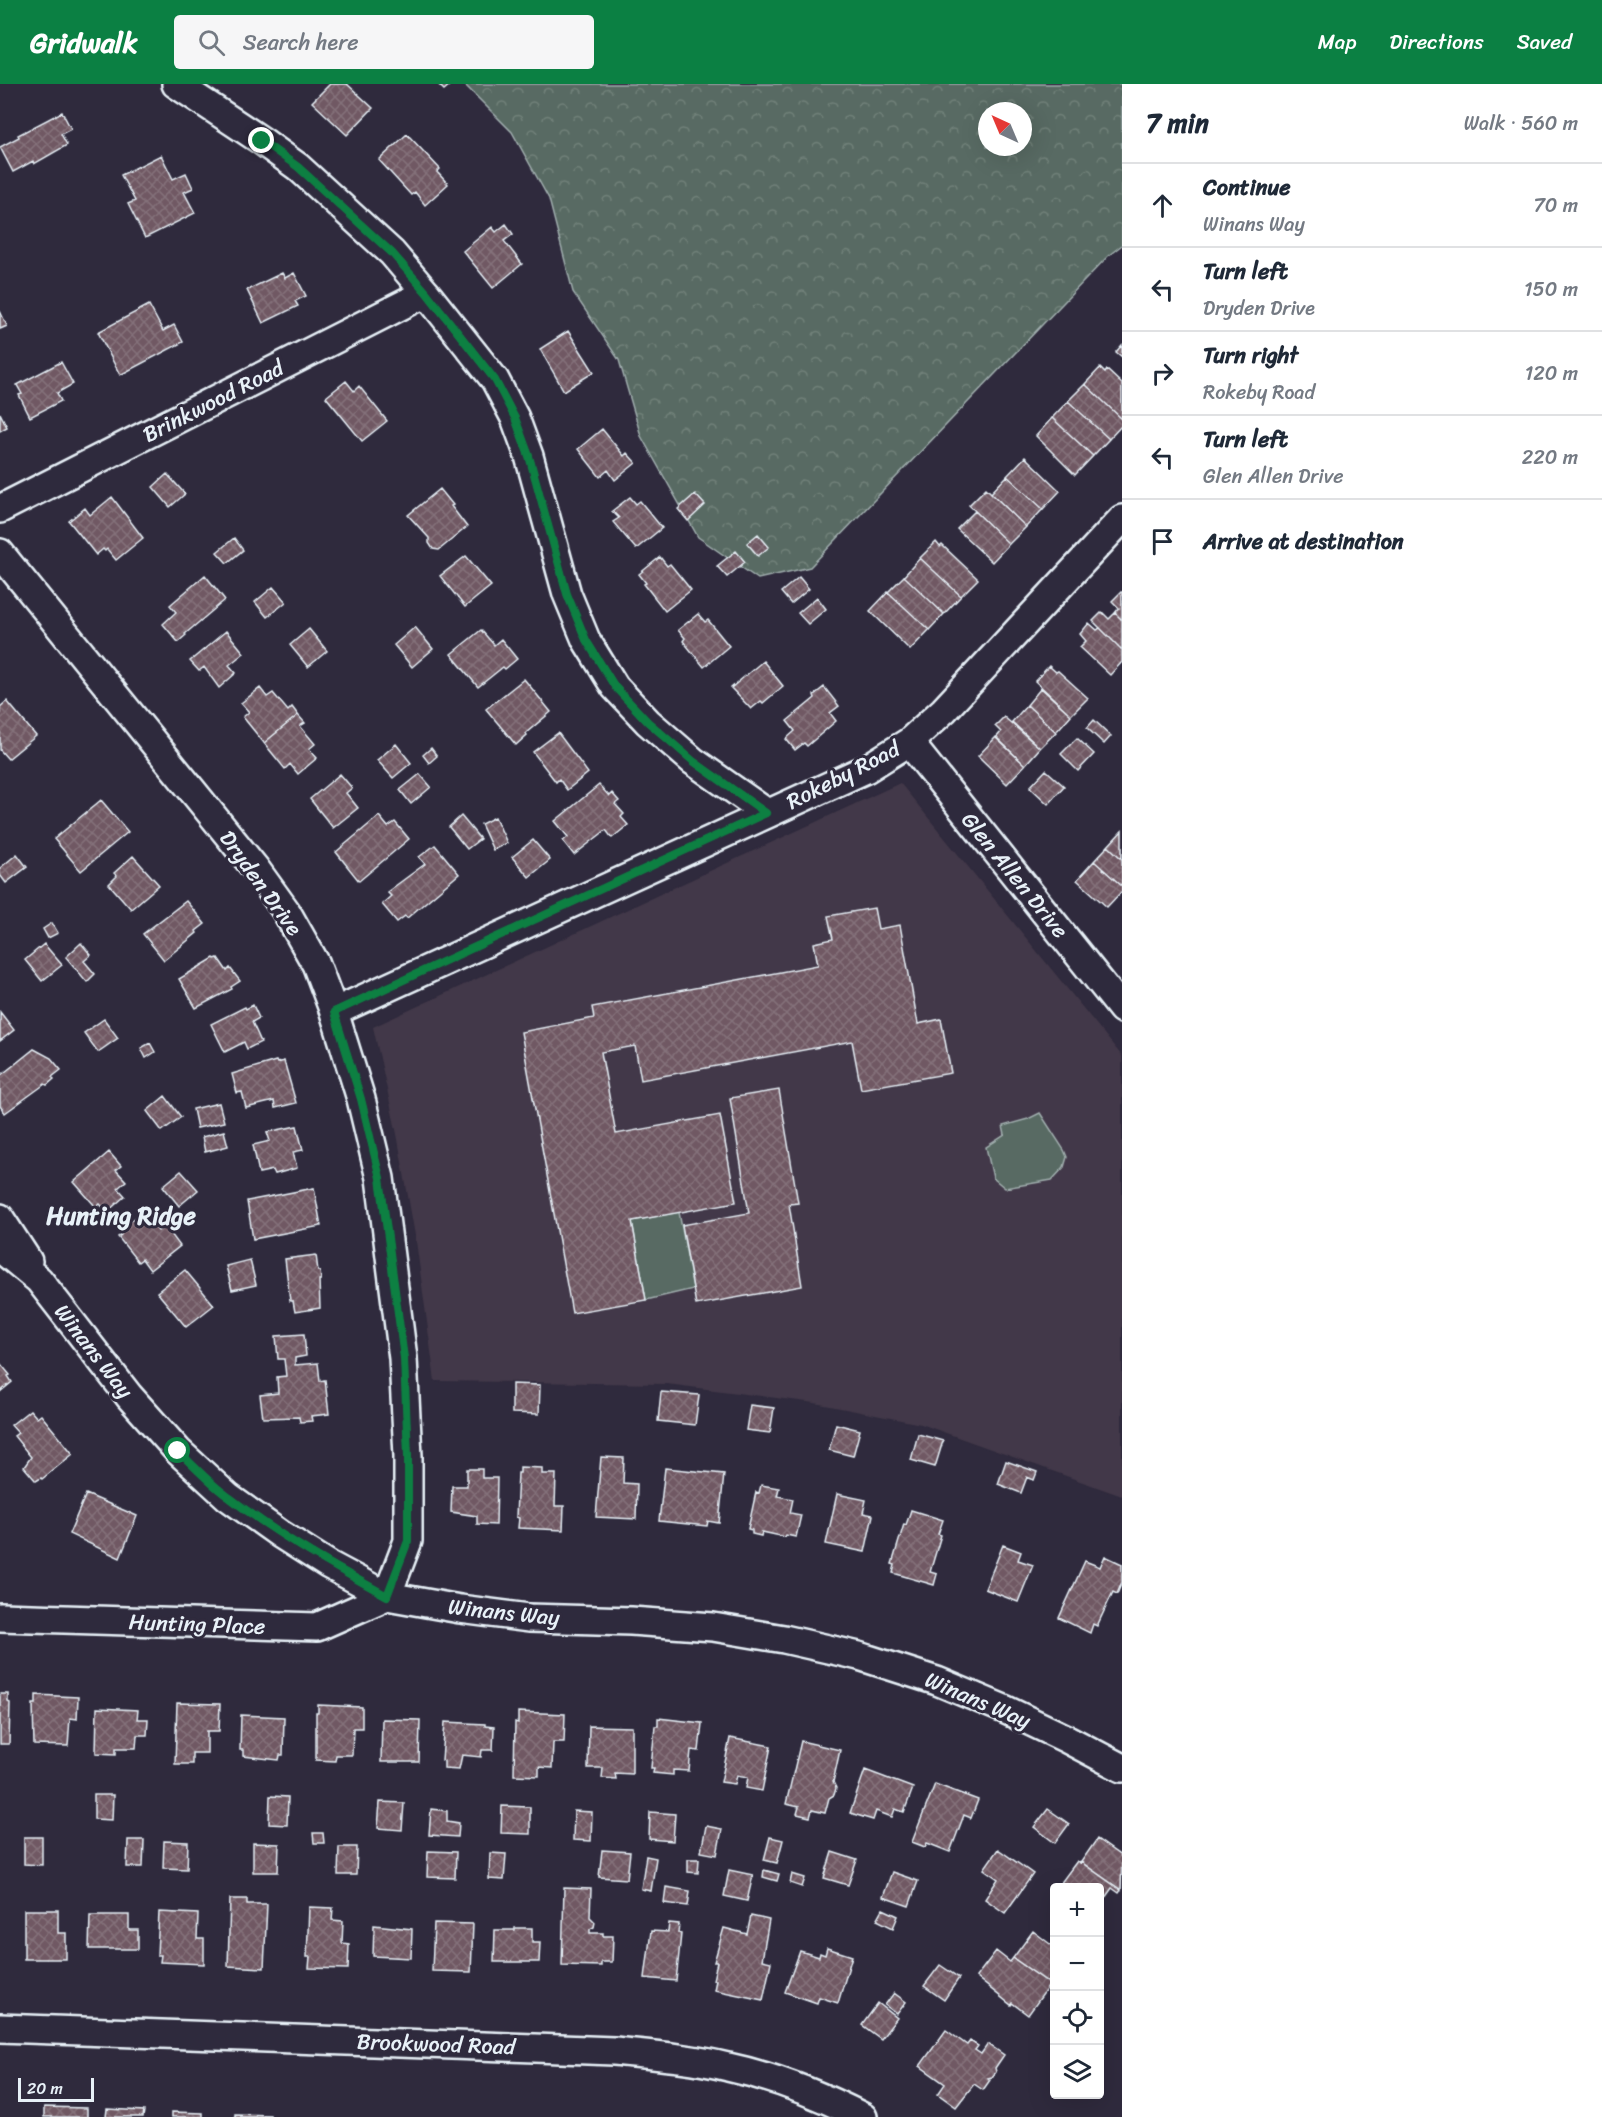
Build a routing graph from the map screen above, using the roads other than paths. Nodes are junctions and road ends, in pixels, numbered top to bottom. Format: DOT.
graph roads {
  1 [pos="176,84"];
  2 [pos="426,292"];
  3 [pos="0,509"];
  4 [pos="1122,519"];
  5 [pos="0,553"];
  6 [pos="909,742"];
  7 [pos="766,813"];
  8 [pos="1117,991"];
  9 [pos="334,1012"];
  10 [pos="0,1218"];
  11 [pos="0,1248"];
  12 [pos="39,1280"];
  13 [pos="387,1596"];
  14 [pos="0,1617"];
  15 [pos="1122,1768"];
  16 [pos="0,2028"];
  17 [pos="863,2117"];
  1 -- 2 [label="street"];
  2 -- 3 [label="street, Brinkwood Road"];
  2 -- 7 [label="street"];
  4 -- 6 [label="street, Rokeby Road"];
  5 -- 9 [label="street, Dryden Drive"];
  6 -- 7 [label="street, Rokeby Road"];
  6 -- 8 [label="street, Glen Allen Drive"];
  7 -- 9 [label="street, Rokeby Road"];
  9 -- 13 [label="street, Dryden Drive"];
  10 -- 12 [label="street"];
  11 -- 12 [label="street, Winans Way"];
  12 -- 13 [label="street, Winans Way"];
  13 -- 14 [label="street, Hunting Place"];
  13 -- 15 [label="street, Winans Way"];
  16 -- 17 [label="street, Brookwood Road"];
}
